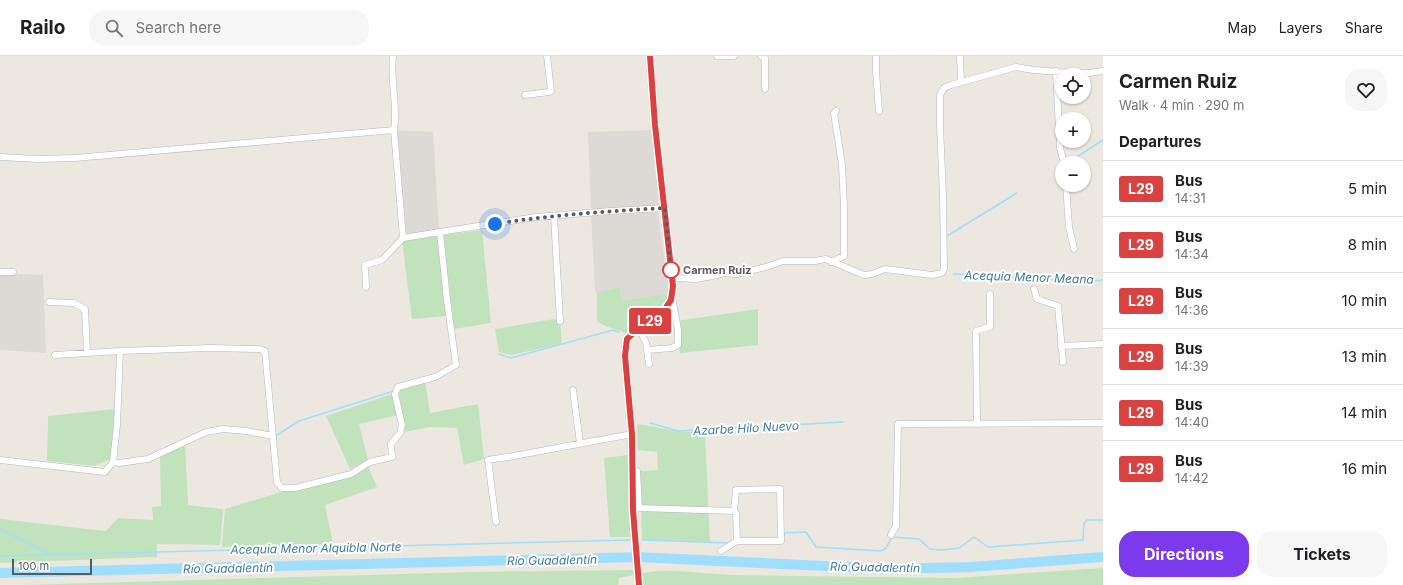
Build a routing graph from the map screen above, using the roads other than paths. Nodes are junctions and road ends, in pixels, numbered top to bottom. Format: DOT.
graph roads {
  1 [pos="392,56"];
  2 [pos="547,56"];
  3 [pos="650,56"];
  4 [pos="717,56"];
  5 [pos="734,56"];
  6 [pos="761,56"];
  7 [pos="876,56"];
  8 [pos="960,56"];
  9 [pos="1055,71"];
  10 [pos="1103,71"];
  11 [pos="1091,73"];
  12 [pos="961,82"];
  13 [pos="766,89"];
  14 [pos="525,95"];
  15 [pos="1058,104"];
  16 [pos="836,110"];
  17 [pos="879,111"];
  18 [pos="394,130"];
  19 [pos="1062,156"];
  20 [pos="0,157"];
  21 [pos="1066,192"];
  22 [pos="665,208"];
  23 [pos="554,216"];
  24 [pos="440,232"];
  25 [pos="403,238"];
  26 [pos="1074,249"];
  27 [pos="831,262"];
  28 [pos="0,272"];
  29 [pos="13,272"];
  30 [pos="672,278"];
  31 [pos="366,287"];
  32 [pos="1034,289"];
  33 [pos="990,294"];
  34 [pos="672,295"];
  35 [pos="49,302"];
  36 [pos="560,321"];
  37 [pos="639,328"];
  38 [pos="1103,344"];
  39 [pos="1061,346"];
  40 [pos="647,350"];
  41 [pos="120,351"];
  42 [pos="86,353"];
  43 [pos="55,355"];
  44 [pos="1063,362"];
  45 [pos="649,364"];
  46 [pos="573,390"];
  47 [pos="1103,422"];
  48 [pos="976,424"];
  49 [pos="632,434"];
  50 [pos="273,436"];
  51 [pos="580,443"];
  52 [pos="0,460"];
  53 [pos="113,462"];
  54 [pos="633,470"];
  55 [pos="734,511"];
  56 [pos="496,522"];
  57 [pos="891,535"];
  58 [pos="737,541"];
  59 [pos="721,551"];
  60 [pos="639,583"];
  1 -- 18 [label="street"];
  2 -- 14 [label="street"];
  3 -- 22 [label="main road"];
  4 -- 5 [label="street"];
  6 -- 13 [label="street"];
  7 -- 17 [label="street"];
  8 -- 12 [label="street"];
  9 -- 12 [label="street"];
  10 -- 11 [label="street"];
  12 -- 27 [label="street"];
  15 -- 19 [label="street"];
  16 -- 27 [label="street"];
  18 -- 20 [label="street"];
  18 -- 25 [label="street"];
  21 -- 26 [label="street"];
  22 -- 23 [label="street"];
  22 -- 30 [label="main road"];
  23 -- 24 [label="street"];
  23 -- 36 [label="street"];
  24 -- 25 [label="street"];
  24 -- 50 [label="street"];
  25 -- 31 [label="street"];
  27 -- 30 [label="street"];
  28 -- 29 [label="street"];
  30 -- 34 [label="main road"];
  32 -- 39 [label="street"];
  33 -- 48 [label="street"];
  34 -- 37 [label="main road"];
  34 -- 40 [label="street"];
  35 -- 42 [label="street"];
  37 -- 40 [label="street"];
  37 -- 49 [label="main road"];
  38 -- 39 [label="street"];
  39 -- 44 [label="street"];
  40 -- 45 [label="street"];
  41 -- 42 [label="street"];
  41 -- 50 [label="street"];
  41 -- 53 [label="street"];
  42 -- 43 [label="street"];
  46 -- 51 [label="street"];
  47 -- 48 [label="street"];
  48 -- 57 [label="street"];
  49 -- 51 [label="street"];
  49 -- 54 [label="main road"];
  50 -- 53 [label="street"];
  51 -- 56 [label="street"];
  52 -- 53 [label="street"];
  54 -- 55 [label="street"];
  54 -- 60 [label="main road"];
  55 -- 58 [label="street"];
  55 -- 58 [label="street"];
  58 -- 59 [label="street"];
}
